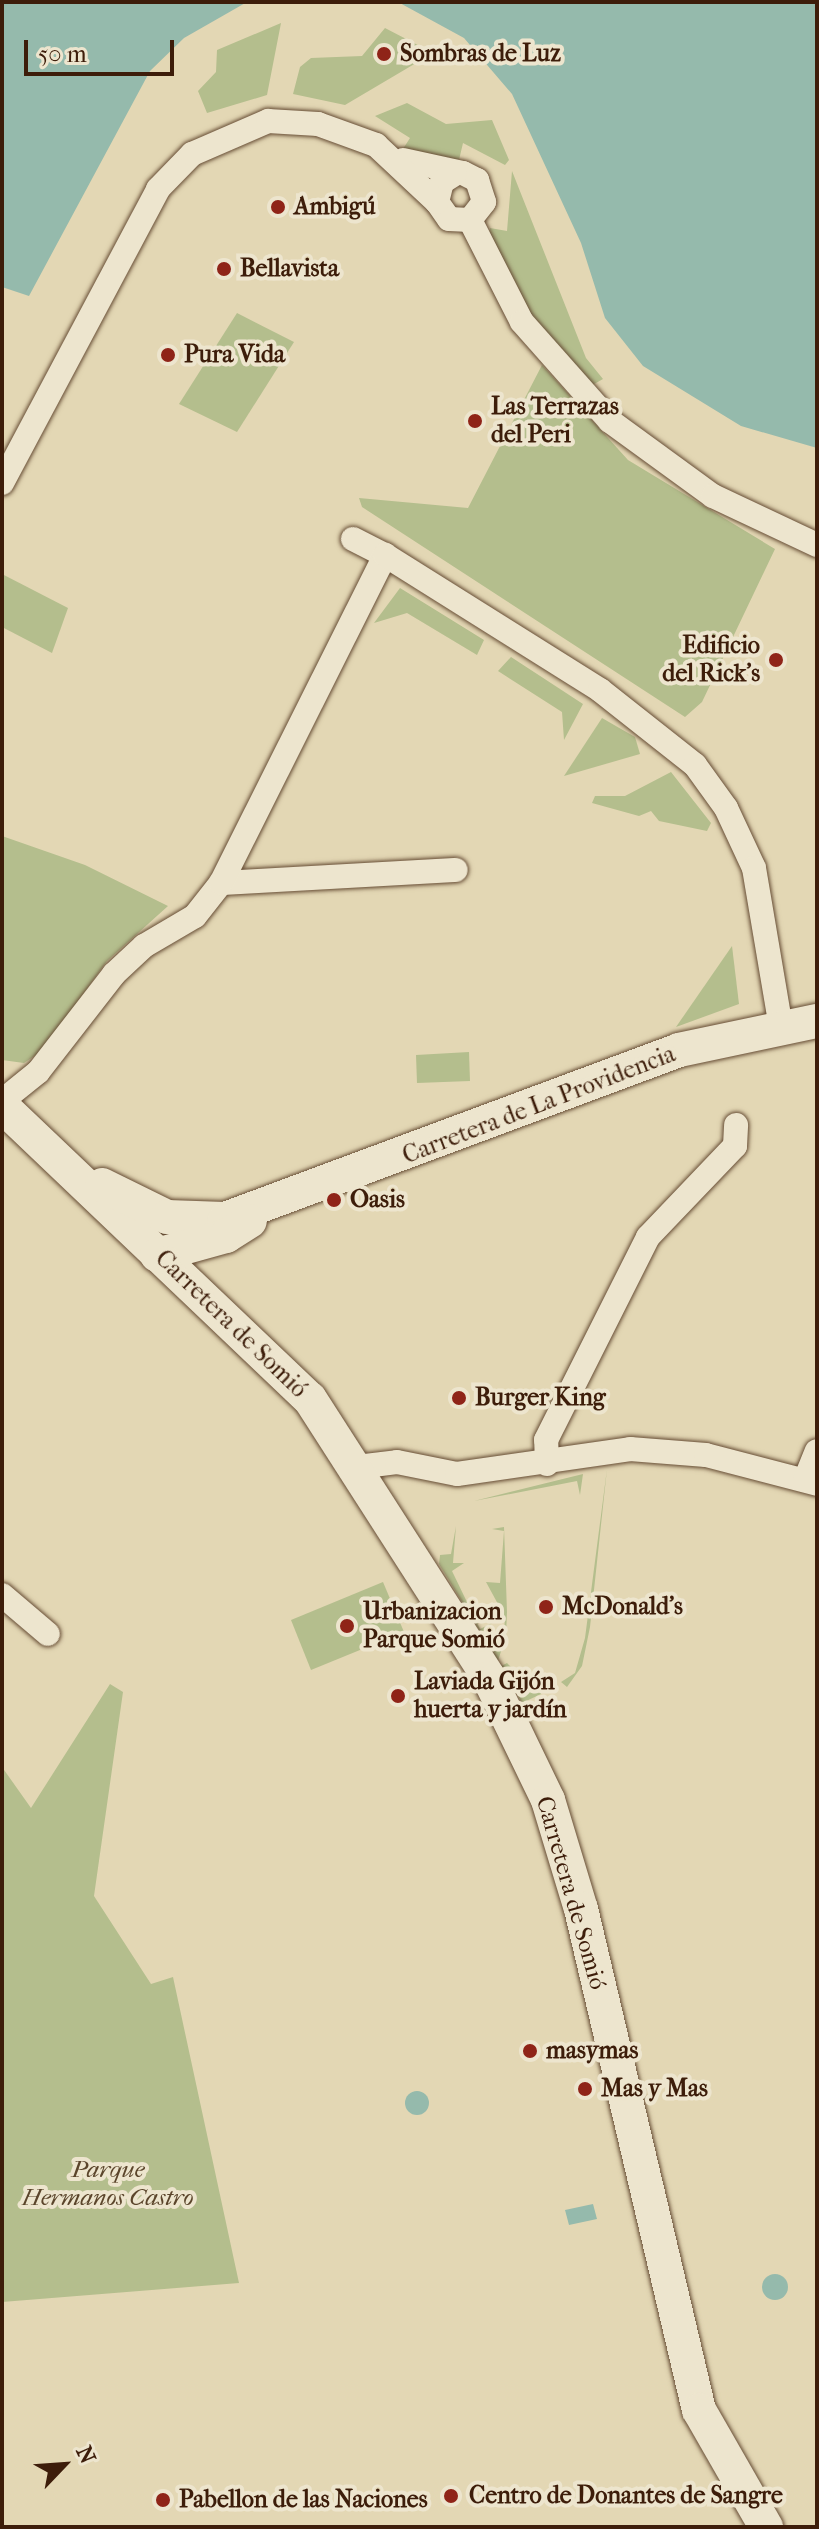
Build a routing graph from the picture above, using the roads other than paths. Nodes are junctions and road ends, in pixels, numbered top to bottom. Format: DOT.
graph roads {
  1 [pos="394,157"];
  2 [pos="455,174"];
  3 [pos="437,202"];
  4 [pos="470,220"];
  5 [pos="2,483"];
  6 [pos="353,539"];
  7 [pos="817,545"];
  8 [pos="385,555"];
  9 [pos="456,870"];
  10 [pos="221,883"];
  11 [pos="817,1021"];
  12 [pos="781,1027"];
  13 [pos="2,1104"];
  14 [pos="736,1125"];
  15 [pos="60,1161"];
  16 [pos="226,1228"];
  17 [pos="157,1255"];
  18 [pos="233,1321"];
  19 [pos="817,1451"];
  20 [pos="547,1464"];
  21 [pos="357,1467"];
  22 [pos="811,1482"];
  23 [pos="2,1595"];
  24 [pos="48,1634"];
  25 [pos="766,2527"];
  1 -- 2 [label="street"];
  1 -- 3 [label="street"];
  1 -- 5 [label="street"];
  2 -- 3 [label="street"];
  2 -- 4 [label="street"];
  3 -- 4 [label="street"];
  4 -- 7 [label="street"];
  6 -- 8 [label="street"];
  8 -- 10 [label="street"];
  8 -- 12 [label="street"];
  9 -- 10 [label="street"];
  10 -- 13 [label="street"];
  11 -- 12 [label="street, Carretera de La Providencia"];
  12 -- 16 [label="street, Carretera de La Providencia"];
  13 -- 15 [label="street, Carretera de Somió"];
  14 -- 20 [label="street"];
  15 -- 16 [label="street, Carretera de La Providencia"];
  15 -- 17 [label="street, Carretera de Somió"];
  16 -- 17 [label="street, Carretera de La Providencia"];
  16 -- 18 [label="street"];
  17 -- 18 [label="street, Carretera de Somió"];
  18 -- 21 [label="street, Carretera de Somió"];
  19 -- 22 [label="street"];
  20 -- 21 [label="street"];
  20 -- 22 [label="street"];
  21 -- 25 [label="street, Carretera de Somió"];
  23 -- 24 [label="street"];
}
